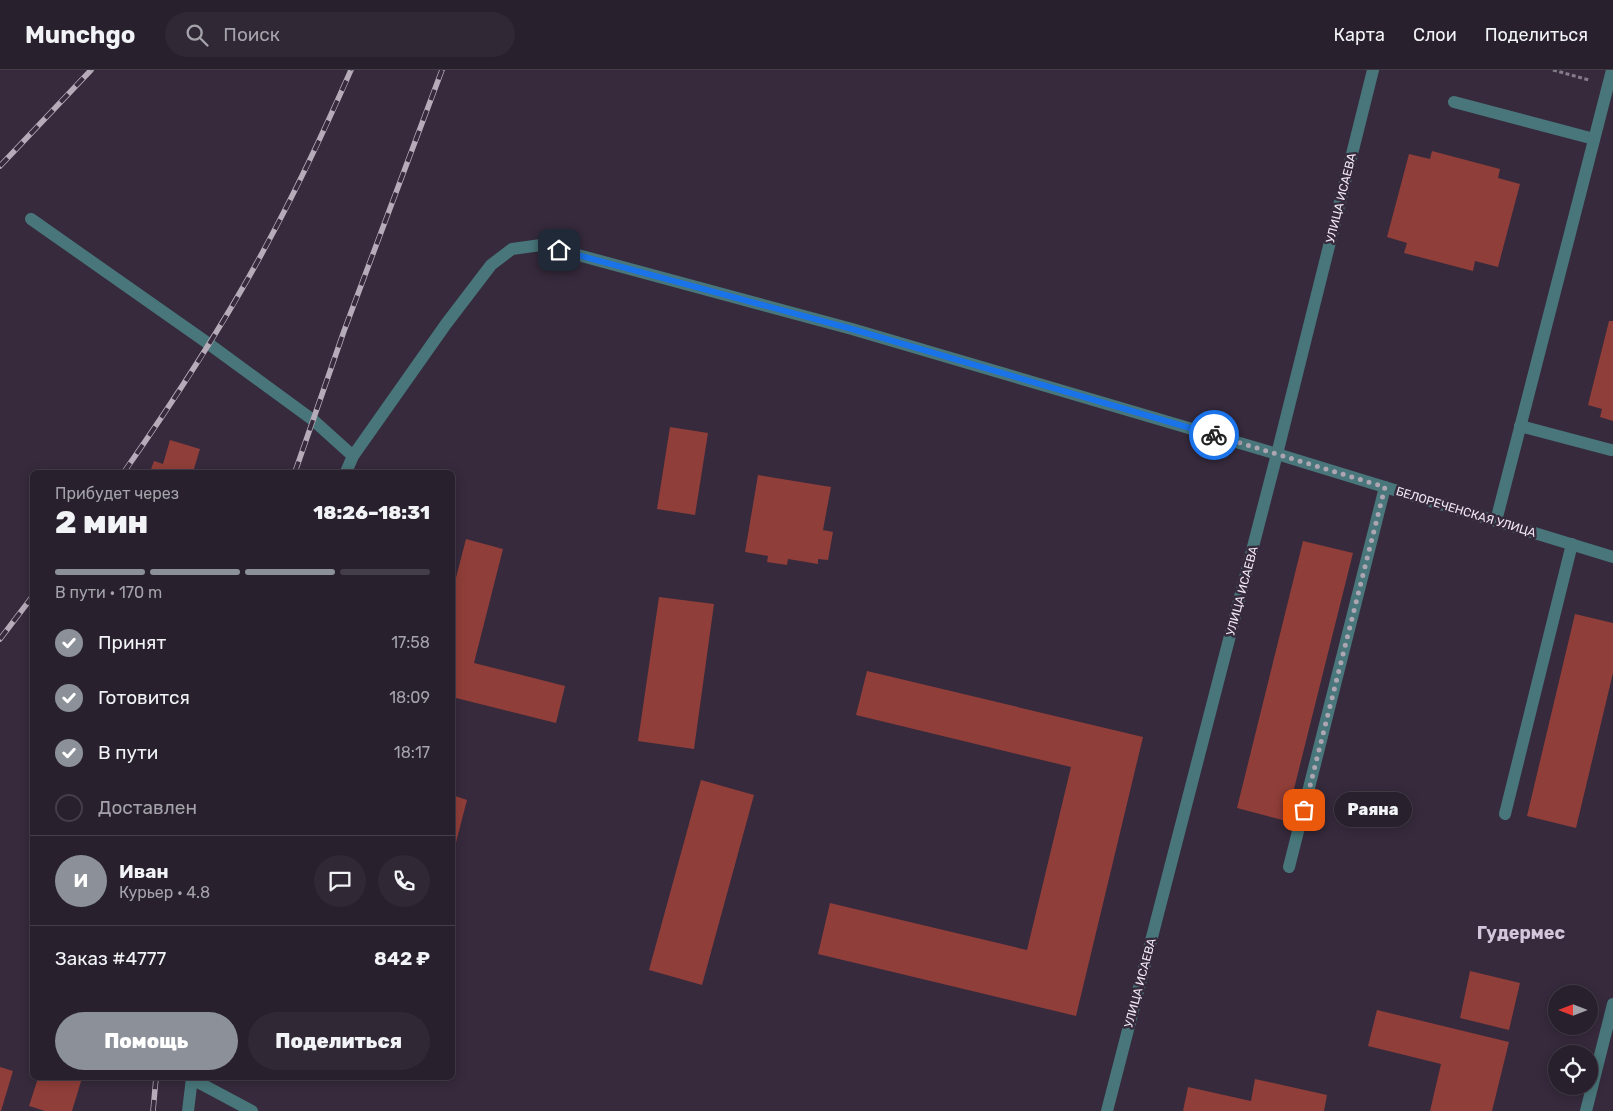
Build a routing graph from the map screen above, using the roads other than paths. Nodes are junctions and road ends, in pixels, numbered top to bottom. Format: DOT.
graph roads {
  1 [pos="1373,70"];
  2 [pos="1612,70"];
  3 [pos="1454,102"];
  4 [pos="1594,139"];
  5 [pos="31,219"];
  6 [pos="1520,426"];
  7 [pos="1611,450"];
  8 [pos="1277,454"];
  9 [pos="353,456"];
  10 [pos="347,470"];
  11 [pos="1385,487"];
  12 [pos="1496,521"];
  13 [pos="1572,544"];
  14 [pos="1613,557"];
  15 [pos="1505,814"];
  16 [pos="1290,867"];
  17 [pos="1613,1004"];
  18 [pos="192,1080"];
  19 [pos="196,1080"];
  20 [pos="188,1111"];
  21 [pos="252,1111"];
  22 [pos="1107,1111"];
  23 [pos="1586,1111"];
  1 -- 8 [label="street, УЛИЦА ИСАЕВА"];
  2 -- 4 [label="street"];
  3 -- 4 [label="street"];
  4 -- 6 [label="street"];
  5 -- 9 [label="street"];
  6 -- 7 [label="street"];
  6 -- 12 [label="street"];
  8 -- 9 [label="street, БЕЛОРЕЧЕНСКАЯ УЛИЦА"];
  8 -- 11 [label="street, БЕЛОРЕЧЕНСКАЯ УЛИЦА"];
  8 -- 22 [label="street, УЛИЦА ИСАЕВА"];
  9 -- 10 [label="street"];
  11 -- 12 [label="street, БЕЛОРЕЧЕНСКАЯ УЛИЦА"];
  11 -- 16 [label="street"];
  12 -- 13 [label="street, БЕЛОРЕЧЕНСКАЯ УЛИЦА"];
  13 -- 14 [label="street, БЕЛОРЕЧЕНСКАЯ УЛИЦА"];
  13 -- 15 [label="street"];
  17 -- 23 [label="street"];
  18 -- 20 [label="street"];
  19 -- 21 [label="street"];
}
